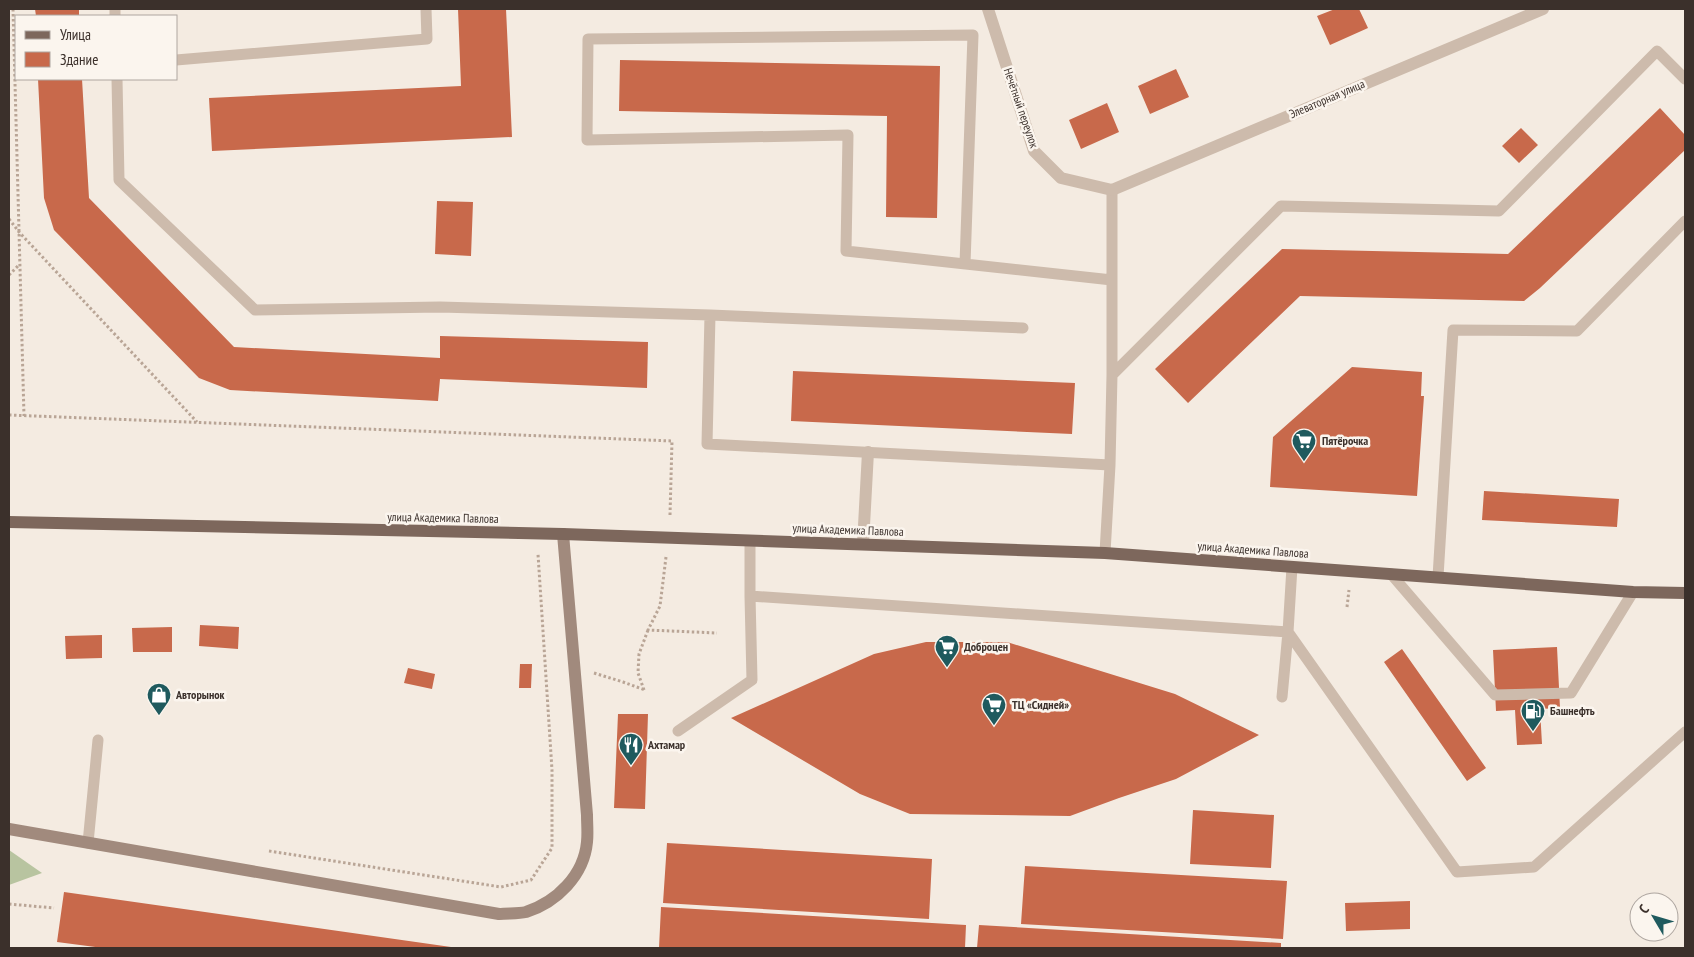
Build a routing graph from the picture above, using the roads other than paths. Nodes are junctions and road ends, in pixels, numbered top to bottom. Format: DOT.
graph roads {
  1 [pos="426,9"];
  2 [pos="988,9"];
  3 [pos="1543,9"];
  4 [pos="178,60"];
  5 [pos="1685,78"];
  6 [pos="117,80"];
  7 [pos="1112,190"];
  8 [pos="1685,222"];
  9 [pos="965,264"];
  10 [pos="1112,280"];
  11 [pos="710,315"];
  12 [pos="1023,328"];
  13 [pos="1112,375"];
  14 [pos="868,452"];
  15 [pos="1110,465"];
  16 [pos="9,522"];
  17 [pos="563,534"];
  18 [pos="750,541"];
  19 [pos="863,544"];
  20 [pos="1105,553"];
  21 [pos="1292,566"];
  22 [pos="1391,574"];
  23 [pos="1438,577"];
  24 [pos="1633,592"];
  25 [pos="1685,594"];
  26 [pos="750,596"];
  27 [pos="1288,632"];
  28 [pos="1282,697"];
  29 [pos="678,731"];
  30 [pos="1685,732"];
  31 [pos="98,740"];
  32 [pos="9,829"];
  33 [pos="88,843"];
  1 -- 4 [label="lane"];
  2 -- 7 [label="street, Нечётный переулок"];
  3 -- 7 [label="street, Элеваторная улица"];
  5 -- 13 [label="lane"];
  6 -- 11 [label="lane"];
  7 -- 10 [label="lane"];
  8 -- 23 [label="lane"];
  9 -- 9 [label="lane"];
  9 -- 10 [label="lane"];
  10 -- 13 [label="lane"];
  11 -- 12 [label="lane"];
  11 -- 14 [label="lane"];
  13 -- 15 [label="lane"];
  14 -- 15 [label="lane"];
  14 -- 19 [label="street"];
  15 -- 20 [label="lane"];
  16 -- 17 [label="main road, улица Академика Павлова"];
  17 -- 18 [label="main road, улица Академика Павлова"];
  17 -- 33 [label="main road"];
  18 -- 19 [label="main road, улица Академика Павлова"];
  18 -- 26 [label="lane"];
  19 -- 20 [label="main road, улица Академика Павлова"];
  20 -- 21 [label="main road, улица Академика Павлова"];
  21 -- 22 [label="main road, улица Академика Павлова"];
  21 -- 27 [label="lane"];
  22 -- 23 [label="main road, улица Академика Павлова"];
  22 -- 24 [label="lane"];
  23 -- 24 [label="main road, улица Академика Павлова"];
  24 -- 25 [label="main road, улица Академика Павлова"];
  26 -- 27 [label="lane"];
  26 -- 29 [label="lane"];
  27 -- 28 [label="lane"];
  27 -- 30 [label="lane"];
  31 -- 33 [label="lane"];
  32 -- 33 [label="main road"];
}
